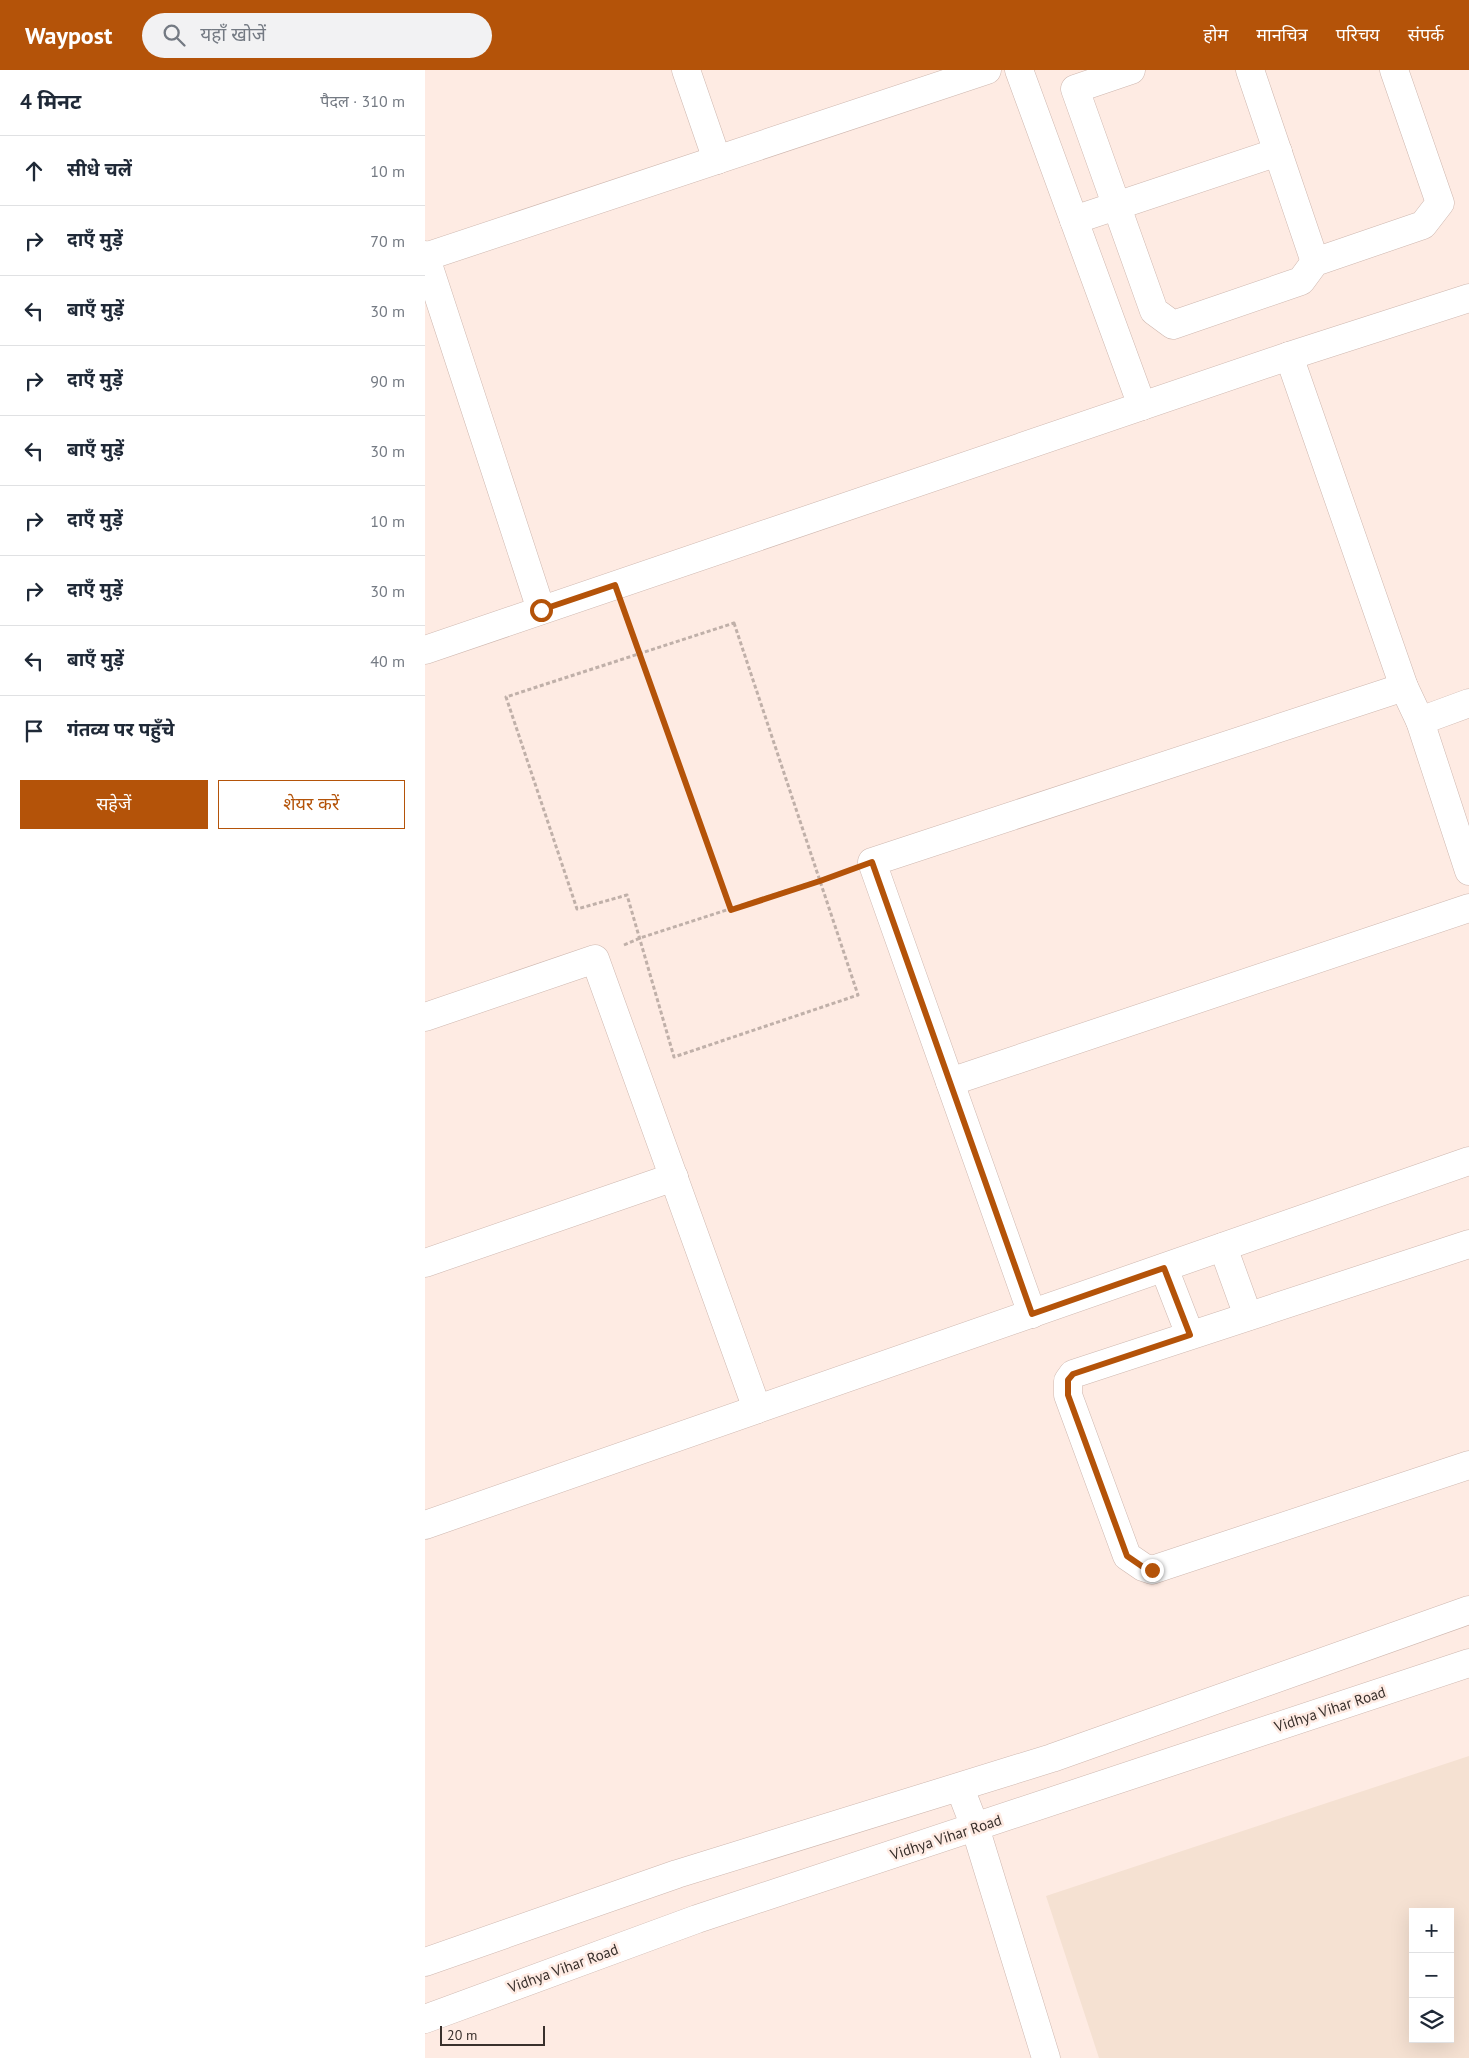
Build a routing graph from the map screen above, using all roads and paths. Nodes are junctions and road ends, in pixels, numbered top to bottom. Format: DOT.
graph roads {
  1 [pos="686,70"];
  2 [pos="987,70"];
  3 [pos="1019,70"];
  4 [pos="1131,70"];
  5 [pos="1394,70"];
  6 [pos="1254,71"];
  7 [pos="1278,152"];
  8 [pos="717,160"];
  9 [pos="1117,206"];
  10 [pos="1074,220"];
  11 [pos="425,257"];
  12 [pos="1315,262"];
  13 [pos="1469,298"];
  14 [pos="1289,356"];
  15 [pos="1142,406"];
  16 [pos="615,585"];
  17 [pos="541,610"];
  18 [pos="425,650"];
  19 [pos="639,653"];
  20 [pos="1404,687"];
  21 [pos="1469,703"];
  22 [pos="1420,721"];
  23 [pos="872,862"];
  24 [pos="1469,871"];
  25 [pos="820,881"];
  26 [pos="1469,908"];
  27 [pos="731,910"];
  28 [pos="640,938"];
  29 [pos="425,1018"];
  30 [pos="950,1082"];
  31 [pos="1469,1161"];
  32 [pos="674,1177"];
  33 [pos="1469,1244"];
  34 [pos="1223,1247"];
  35 [pos="425,1263"];
  36 [pos="1164,1268"];
  37 [pos="1032,1314"];
  38 [pos="1248,1316"];
  39 [pos="1190,1335"];
  40 [pos="757,1409"];
  41 [pos="1469,1464"];
  42 [pos="425,1525"];
  43 [pos="1469,1610"];
  44 [pos="1469,1663"];
  45 [pos="960,1788"];
  46 [pos="975,1828"];
  47 [pos="425,1962"];
  48 [pos="425,2019"];
  49 [pos="1046,2058"];
  1 -- 8 [label="street"];
  2 -- 8 [label="street"];
  3 -- 10 [label="street"];
  4 -- 9 [label="street"];
  5 -- 12 [label="street"];
  6 -- 7 [label="street"];
  7 -- 9 [label="street"];
  7 -- 12 [label="street"];
  8 -- 11 [label="street"];
  9 -- 10 [label="street"];
  9 -- 12 [label="street"];
  10 -- 15 [label="street"];
  11 -- 17 [label="street"];
  13 -- 14 [label="street"];
  14 -- 15 [label="street"];
  14 -- 20 [label="street"];
  15 -- 16 [label="street"];
  16 -- 17 [label="street"];
  16 -- 19 [label="path"];
  17 -- 18 [label="street"];
  19 -- 25 [label="path"];
  19 -- 27 [label="path"];
  19 -- 28 [label="path"];
  20 -- 22 [label="street"];
  20 -- 23 [label="street"];
  21 -- 22 [label="street"];
  22 -- 24 [label="street"];
  23 -- 25 [label="path"];
  23 -- 30 [label="street"];
  25 -- 27 [label="path"];
  25 -- 28 [label="path"];
  26 -- 30 [label="street"];
  27 -- 28 [label="path"];
  29 -- 32 [label="street"];
  30 -- 37 [label="street"];
  31 -- 34 [label="street"];
  32 -- 35 [label="street"];
  32 -- 40 [label="street"];
  33 -- 38 [label="street"];
  34 -- 36 [label="street"];
  34 -- 38 [label="street"];
  36 -- 37 [label="street"];
  36 -- 39 [label="street"];
  37 -- 40 [label="street"];
  38 -- 39 [label="street"];
  39 -- 41 [label="street"];
  40 -- 42 [label="street"];
  43 -- 45 [label="street"];
  44 -- 46 [label="street, Vidhya Vihar Road"];
  45 -- 46 [label="street"];
  45 -- 47 [label="street"];
  46 -- 48 [label="street, Vidhya Vihar Road"];
  46 -- 49 [label="street"];
}
